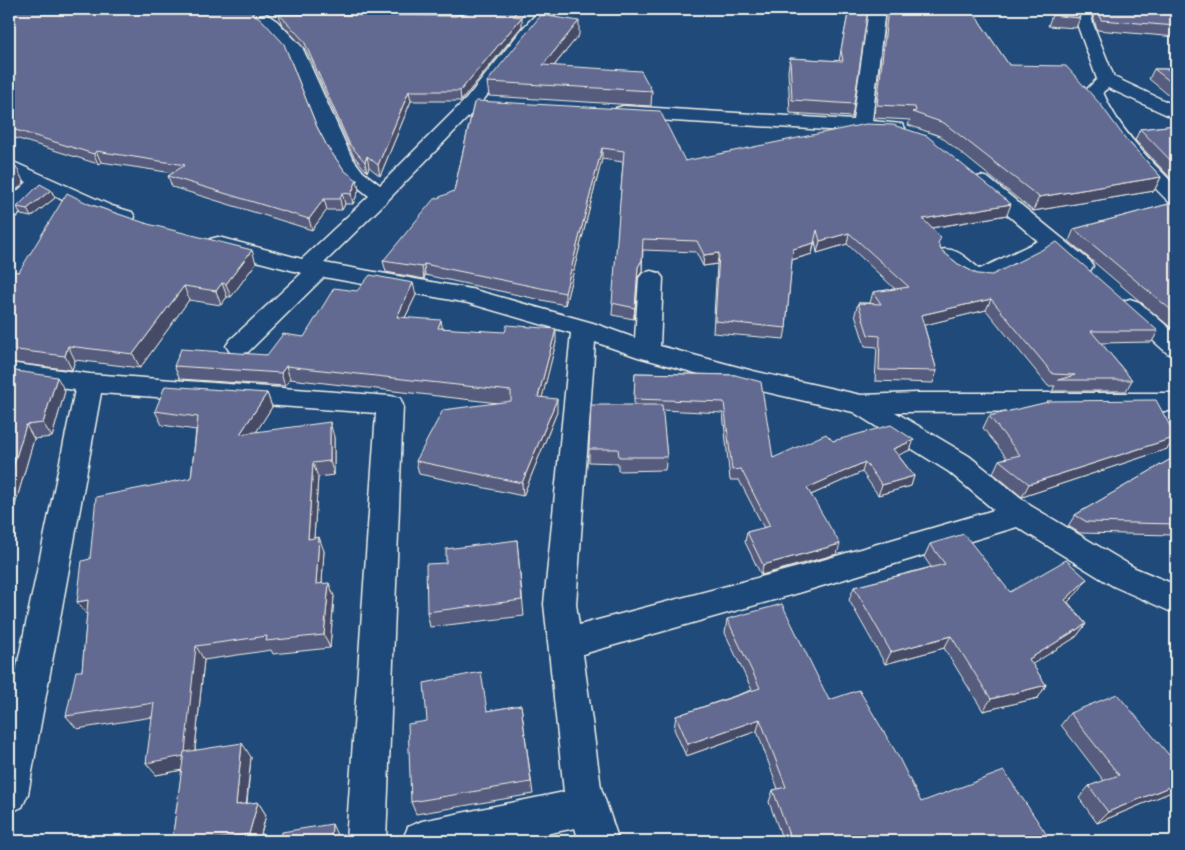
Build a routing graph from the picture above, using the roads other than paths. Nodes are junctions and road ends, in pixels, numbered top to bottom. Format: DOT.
graph roads {
  1 [pos="550,9"];
  2 [pos="877,9"];
  3 [pos="1082,9"];
  4 [pos="254,12"];
  5 [pos="282,15"];
  6 [pos="1106,80"];
  7 [pos="472,104"];
  8 [pos="492,105"];
  9 [pos="609,111"];
  10 [pos="1176,113"];
  11 [pos="862,126"];
  12 [pos="912,132"];
  13 [pos="9,166"];
  14 [pos="968,171"];
  15 [pos="40,181"];
  16 [pos="381,196"];
  17 [pos="1176,198"];
  18 [pos="9,212"];
  19 [pos="150,225"];
  20 [pos="1076,230"];
  21 [pos="196,238"];
  22 [pos="1051,239"];
  23 [pos="947,255"];
  24 [pos="313,268"];
  25 [pos="650,278"];
  26 [pos="584,328"];
  27 [pos="238,346"];
  28 [pos="1176,347"];
  29 [pos="647,351"];
  30 [pos="9,372"];
  31 [pos="90,383"];
  32 [pos="1176,402"];
  33 [pos="861,404"];
  34 [pos="1020,514"];
  35 [pos="1176,600"];
  36 [pos="565,644"];
  37 [pos="9,794"];
  38 [pos="587,806"];
  39 [pos="366,841"];
  40 [pos="422,841"];
  41 [pos="598,841"];
  1 -- 7 [label="street"];
  2 -- 11 [label="street"];
  3 -- 6 [label="street"];
  4 -- 5 [label="street"];
  4 -- 16 [label="street"];
  6 -- 10 [label="street"];
  6 -- 17 [label="street"];
  7 -- 8 [label="street"];
  7 -- 16 [label="street"];
  9 -- 11 [label="street"];
  11 -- 12 [label="street"];
  13 -- 15 [label="street"];
  14 -- 22 [label="street"];
  15 -- 18 [label="street"];
  15 -- 19 [label="street"];
  16 -- 24 [label="street"];
  20 -- 22 [label="street"];
  21 -- 24 [label="street"];
  22 -- 23 [label="street"];
  22 -- 28 [label="street"];
  24 -- 26 [label="street"];
  24 -- 27 [label="street"];
  25 -- 29 [label="street"];
  26 -- 29 [label="street"];
  26 -- 36 [label="street"];
  29 -- 33 [label="street"];
  30 -- 31 [label="street"];
  31 -- 37 [label="street"];
  31 -- 39 [label="street"];
  32 -- 33 [label="street"];
  33 -- 34 [label="street"];
  34 -- 35 [label="street"];
  34 -- 36 [label="street"];
  36 -- 38 [label="street"];
  38 -- 40 [label="street"];
  38 -- 41 [label="street"];
}
